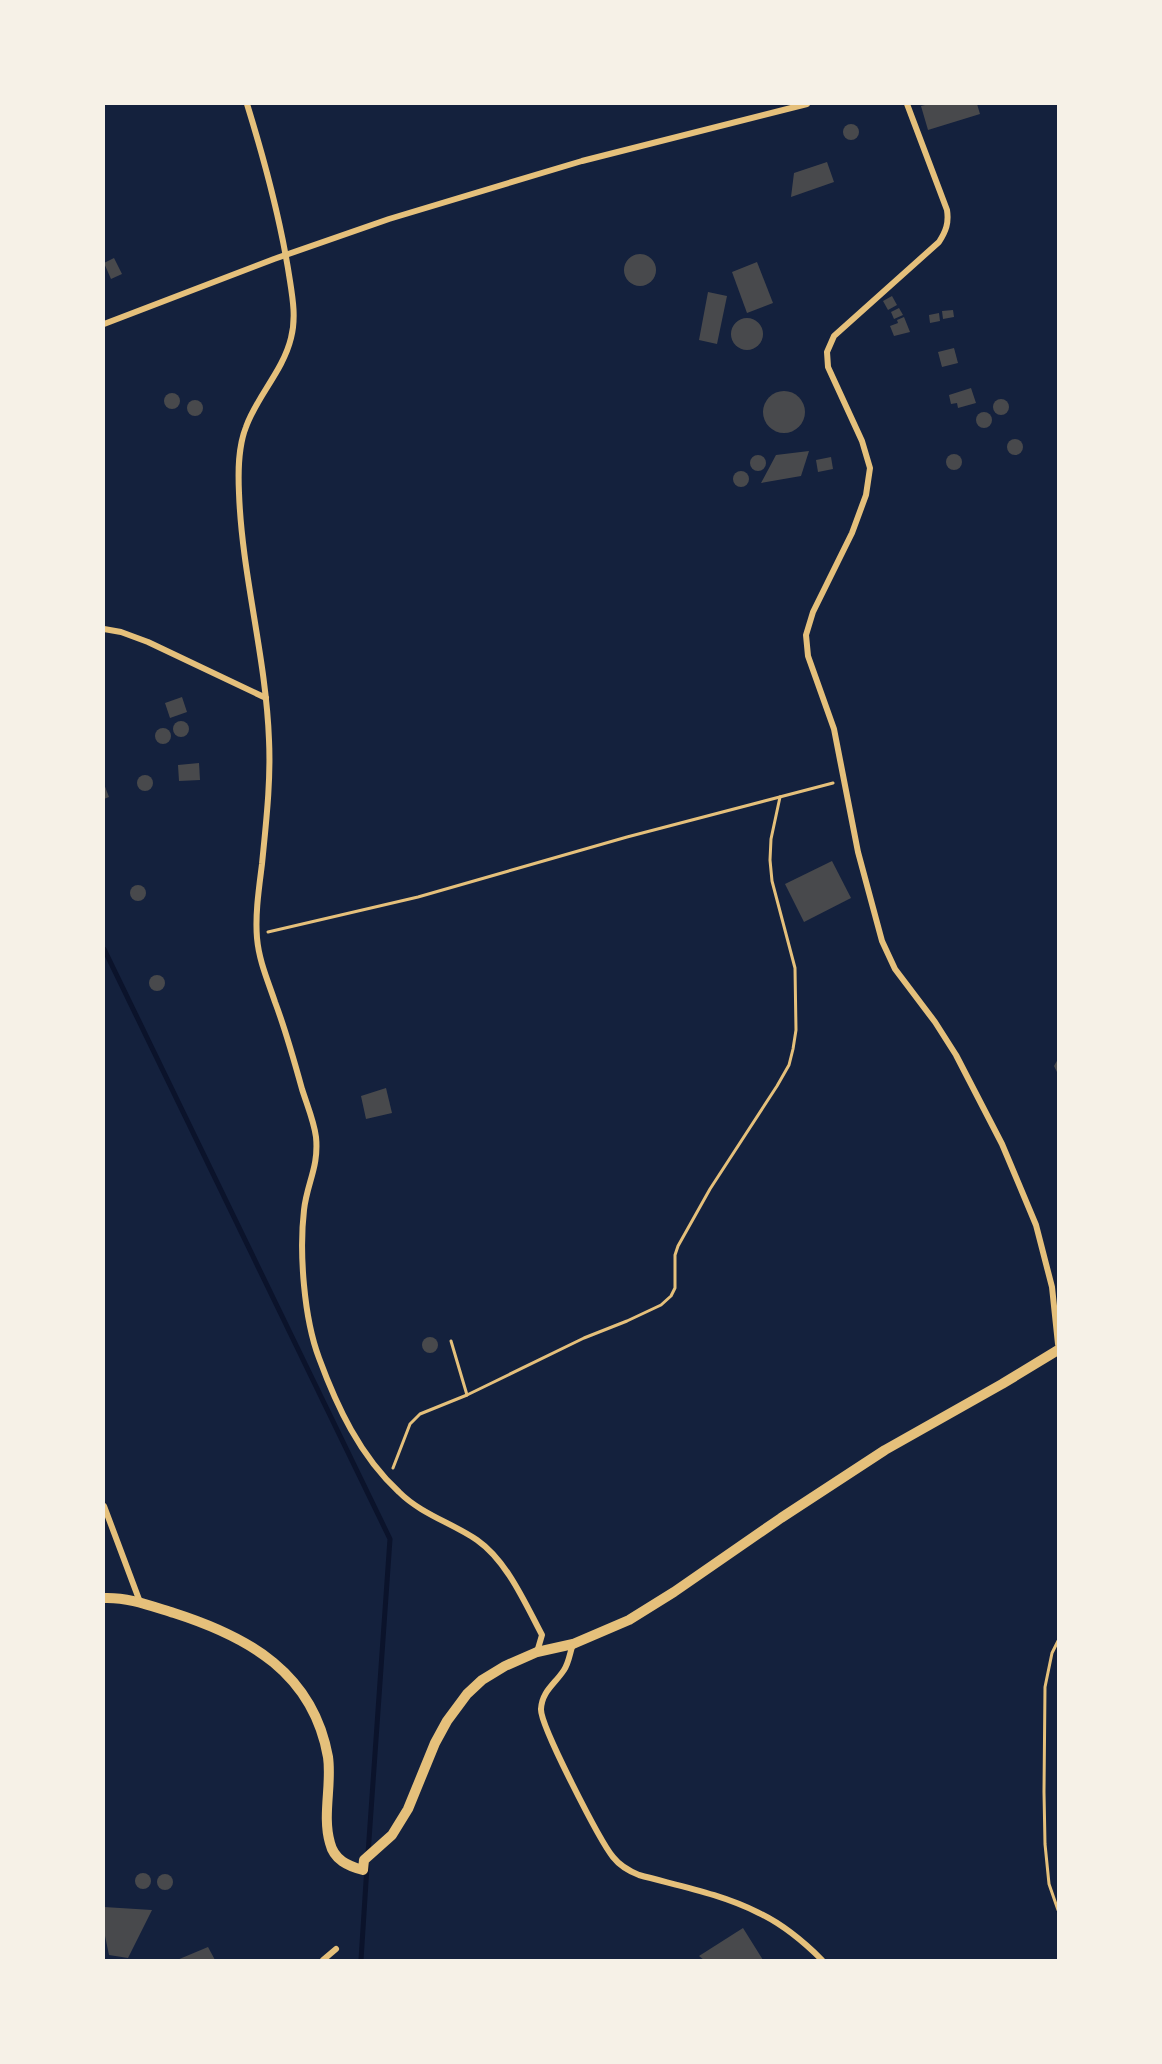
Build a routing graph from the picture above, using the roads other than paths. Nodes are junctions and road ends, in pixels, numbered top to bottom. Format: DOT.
graph roads {
  1 [pos="247,104"];
  2 [pos="807,104"];
  3 [pos="907,104"];
  4 [pos="286,255"];
  5 [pos="104,324"];
  6 [pos="104,629"];
  7 [pos="266,698"];
  8 [pos="1059,1344"];
  9 [pos="1059,1350"];
  10 [pos="104,1506"];
  11 [pos="104,1598"];
  12 [pos="140,1602"];
  13 [pos="573,1644"];
  14 [pos="537,1652"];
  15 [pos="336,1949"];
  16 [pos="323,1960"];
  17 [pos="822,1960"];
  1 -- 4 [label="street"];
  2 -- 4 [label="street"];
  3 -- 8 [label="street"];
  4 -- 5 [label="street"];
  4 -- 7 [label="street"];
  6 -- 7 [label="street"];
  7 -- 14 [label="street"];
  9 -- 13 [label="street"];
  10 -- 12 [label="street"];
  11 -- 12 [label="street"];
  12 -- 14 [label="street"];
  13 -- 14 [label="street"];
  13 -- 17 [label="street"];
  15 -- 16 [label="street"];
}
